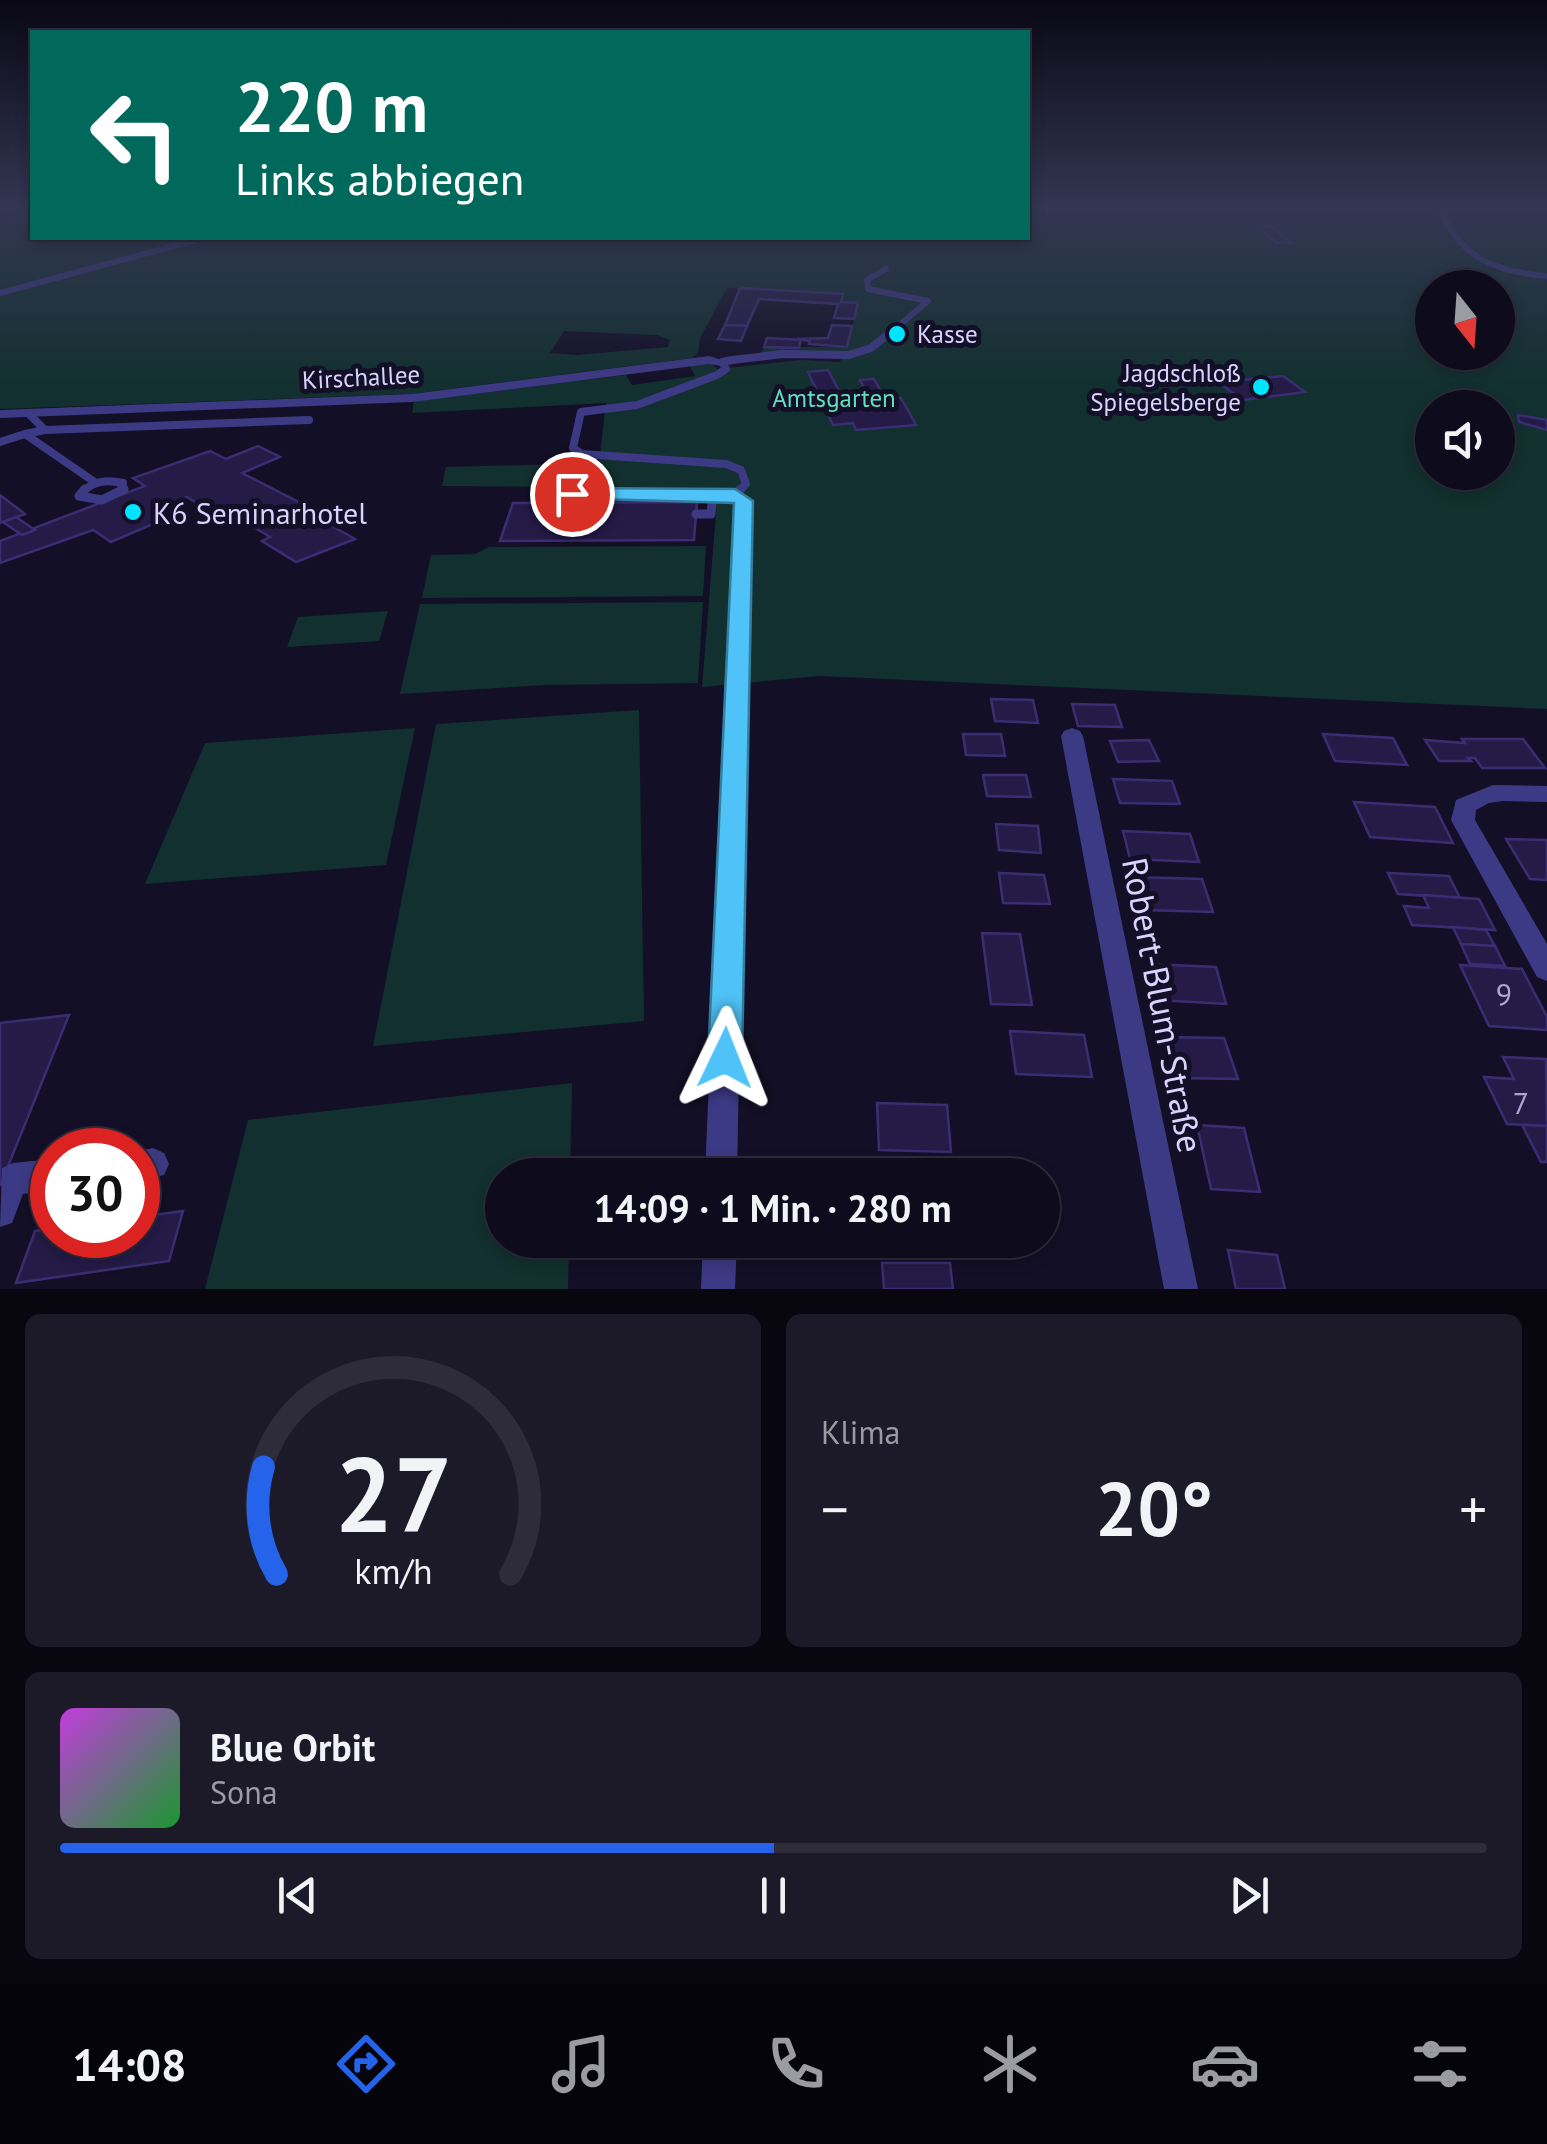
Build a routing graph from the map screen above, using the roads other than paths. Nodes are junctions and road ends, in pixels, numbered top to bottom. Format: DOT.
graph roads {
  1 [pos="92,268"];
  2 [pos="1496,268"];
  3 [pos="886,269"];
  4 [pos="1547,276"];
  5 [pos="0,293"];
  6 [pos="722,362"];
  7 [pos="0,414"];
  8 [pos="28,414"];
  9 [pos="309,420"];
  10 [pos="45,430"];
  11 [pos="25,434"];
  12 [pos="0,442"];
  13 [pos="96,482"];
  14 [pos="713,494"];
  15 [pos="670,495"];
  16 [pos="735,495"];
  17 [pos="655,502"];
  18 [pos="570,503"];
  19 [pos="696,514"];
  20 [pos="1072,736"];
  21 [pos="734,748"];
  22 [pos="1547,794"];
  23 [pos="1547,968"];
  24 [pos="722,1158"];
  25 [pos="30,1177"];
  26 [pos="0,1211"];
  27 [pos="719,1258"];
  28 [pos="718,1289"];
  29 [pos="1181,1289"];
  1 -- 5 [label="lane"];
  2 -- 4 [label="lane"];
  3 -- 6 [label="lane"];
  6 -- 8 [label="street, Kirschallee"];
  6 -- 16 [label="lane"];
  7 -- 8 [label="street, Kirschallee"];
  8 -- 10 [label="lane"];
  9 -- 10 [label="lane"];
  10 -- 11 [label="lane"];
  11 -- 12 [label="lane"];
  11 -- 13 [label="lane"];
  13 -- 13 [label="lane"];
  14 -- 15 [label="lane"];
  14 -- 16 [label="lane"];
  14 -- 19 [label="lane"];
  15 -- 17 [label="lane"];
  15 -- 18 [label="lane"];
  16 -- 21 [label="lane"];
  20 -- 29 [label="street, Robert-Blum-Straße"];
  21 -- 24 [label="street"];
  22 -- 23 [label="street"];
  25 -- 26 [label="street"];
  27 -- 28 [label="street"];
}
